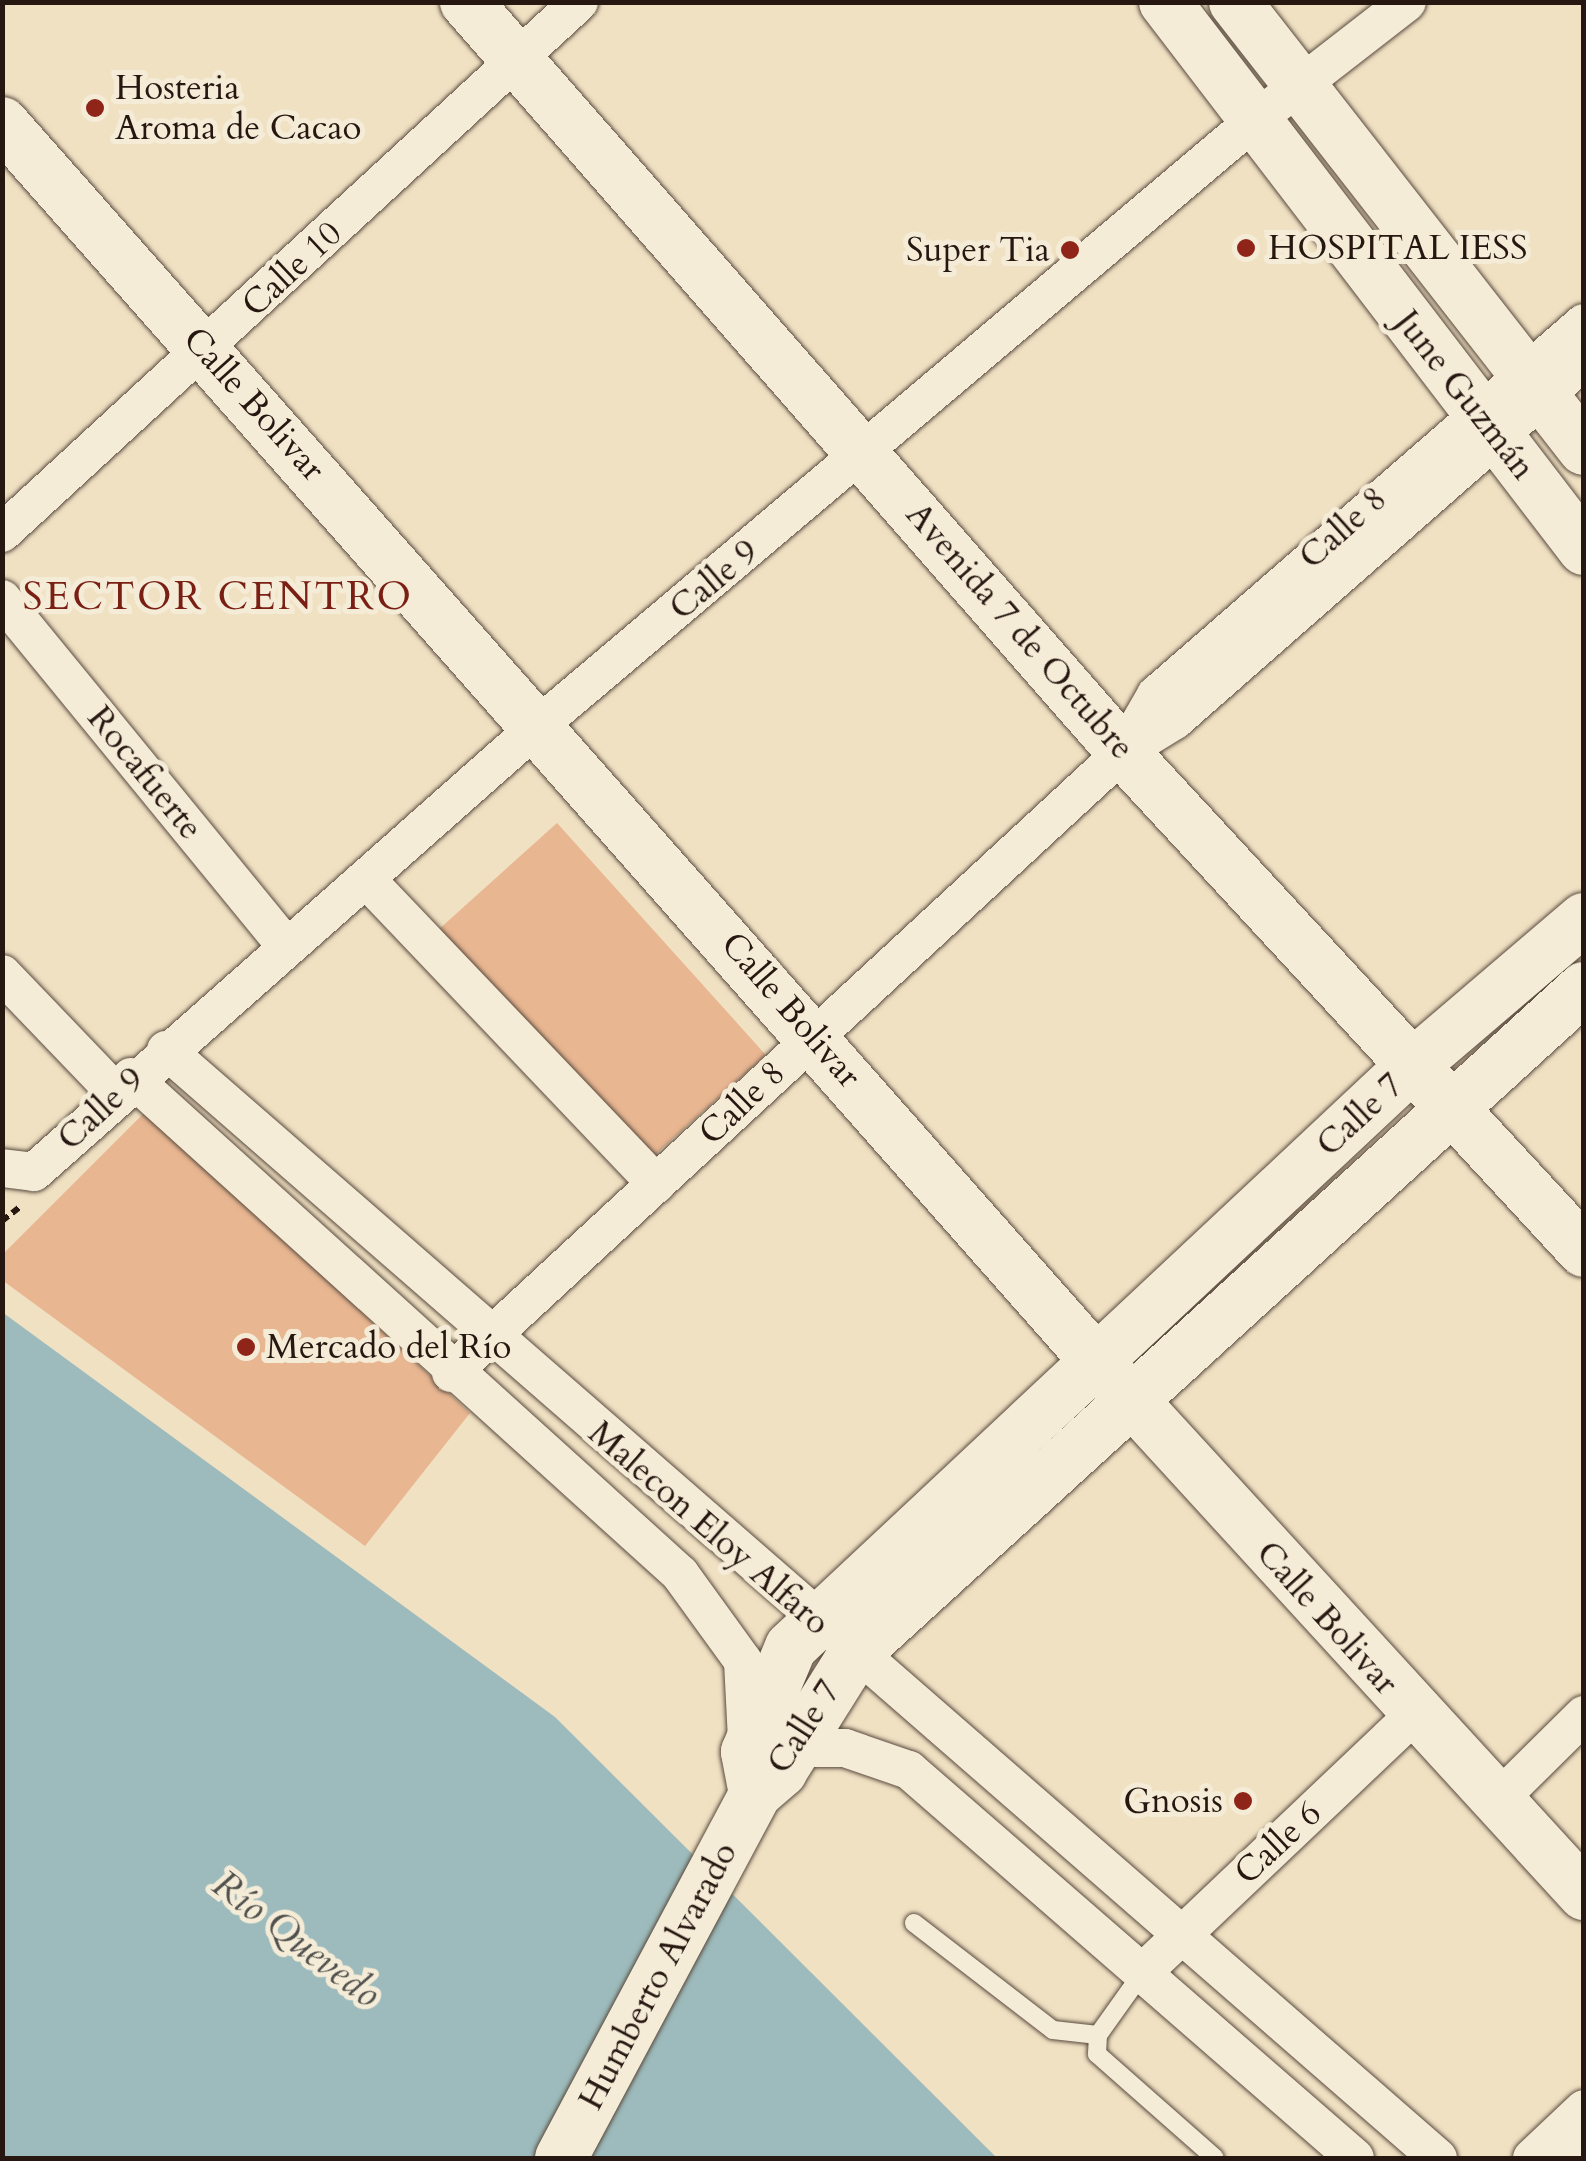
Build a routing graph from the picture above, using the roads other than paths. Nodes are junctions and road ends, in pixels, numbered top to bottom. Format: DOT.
graph roads {
  1 [pos="466,2"];
  2 [pos="580,2"];
  3 [pos="1166,2"];
  4 [pos="1235,2"];
  5 [pos="1407,2"];
  6 [pos="516,58"];
  7 [pos="1301,86"];
  8 [pos="1255,120"];
  9 [pos="2,123"];
  10 [pos="1584,322"];
  11 [pos="206,350"];
  12 [pos="1584,361"];
  13 [pos="1534,385"];
  14 [pos="1486,423"];
  15 [pos="1584,449"];
  16 [pos="865,455"];
  17 [pos="2,533"];
  18 [pos="1584,549"];
  19 [pos="2,599"];
  20 [pos="539,725"];
  21 [pos="1123,752"];
  22 [pos="366,879"];
  23 [pos="1584,919"];
  24 [pos="287,946"];
  25 [pos="2,974"];
  26 [pos="1584,988"];
  27 [pos="814,1034"];
  28 [pos="166,1050"];
  29 [pos="1413,1065"];
  30 [pos="123,1085"];
  31 [pos="1450,1105"];
  32 [pos="18,1170"];
  33 [pos="656,1184"];
  34 [pos="1584,1251"];
  35 [pos="488,1336"];
  36 [pos="1096,1361"];
  37 [pos="451,1373"];
  38 [pos="1136,1404"];
  39 [pos="737,1555"];
  40 [pos="703,1600"];
  41 [pos="836,1638"];
  42 [pos="1414,1715"];
  43 [pos="1584,1715"];
  44 [pos="759,1778"];
  45 [pos="1498,1800"];
  46 [pos="1584,1894"];
  47 [pos="914,1922"];
  48 [pos="1185,1930"];
  49 [pos="1143,1972"];
  50 [pos="1098,2036"];
  51 [pos="1584,2109"];
  52 [pos="1584,2152"];
  53 [pos="560,2158"];
  54 [pos="1216,2158"];
  55 [pos="1355,2158"];
  56 [pos="1438,2158"];
  57 [pos="1532,2158"];
  58 [pos="1577,2158"];
  1 -- 6 [label="main road, Avenida 7 de Octubre"];
  2 -- 6 [label="street, Calle 10"];
  3 -- 8 [label="main road, June Guzmán"];
  4 -- 7 [label="main road, June Guzmán"];
  5 -- 7 [label="street, Calle 9"];
  6 -- 11 [label="street, Calle 10"];
  6 -- 16 [label="main road, Avenida 7 de Octubre"];
  7 -- 8 [label="street, Calle 9"];
  7 -- 13 [label="main road, June Guzmán"];
  8 -- 14 [label="main road, June Guzmán"];
  8 -- 16 [label="street, Calle 9"];
  9 -- 11 [label="main road, Calle Bolivar"];
  10 -- 13 [label="street, Calle 8"];
  11 -- 17 [label="street, Calle 10"];
  11 -- 20 [label="main road, Calle Bolivar"];
  12 -- 13 [label="street, Calle 8"];
  13 -- 14 [label="street, Calle 8"];
  13 -- 15 [label="main road, June Guzmán"];
  14 -- 18 [label="main road, June Guzmán"];
  14 -- 21 [label="street, Calle 8"];
  16 -- 20 [label="street, Calle 9"];
  16 -- 21 [label="main road, Avenida 7 de Octubre"];
  19 -- 24 [label="street, Rocafuerte"];
  20 -- 22 [label="street, Calle 9"];
  20 -- 27 [label="main road, Calle Bolivar"];
  21 -- 27 [label="street, Calle 8"];
  21 -- 29 [label="main road, Avenida 7 de Octubre"];
  22 -- 24 [label="street, Calle 9"];
  22 -- 33 [label="street"];
  23 -- 29 [label="main road, Calle 7"];
  24 -- 28 [label="street, Calle 9"];
  25 -- 30 [label="street, Malecon Eloy Alfaro"];
  26 -- 31 [label="main road, Calle 7"];
  27 -- 33 [label="street, Calle 8"];
  27 -- 36 [label="main road, Calle Bolivar"];
  28 -- 30 [label="street, Calle 9"];
  28 -- 35 [label="street, Malecon Eloy Alfaro"];
  29 -- 31 [label="main road, Avenida 7 de Octubre"];
  29 -- 36 [label="main road, Calle 7"];
  30 -- 32 [label="street, Calle 9"];
  30 -- 37 [label="street, Malecon Eloy Alfaro"];
  31 -- 34 [label="main road, Avenida 7 de Octubre"];
  31 -- 38 [label="main road, Calle 7"];
  33 -- 35 [label="street, Calle 8"];
  35 -- 37 [label="street, Calle 8"];
  35 -- 39 [label="street, Malecon Eloy Alfaro"];
  36 -- 38 [label="main road, Calle Bolivar"];
  36 -- 41 [label="main road, Calle 7"];
  37 -- 40 [label="street, Malecon Eloy Alfaro"];
  38 -- 41 [label="main road, Calle 7"];
  38 -- 42 [label="main road, Calle Bolivar"];
  39 -- 40 [label="street"];
  39 -- 41 [label="street, Malecon Eloy Alfaro"];
  40 -- 44 [label="street, Malecon Eloy Alfaro"];
  41 -- 44 [label="main road, Calle 7"];
  41 -- 48 [label="street, Malecon Eloy Alfaro"];
  42 -- 45 [label="main road, Calle Bolivar"];
  42 -- 48 [label="street, Calle 6"];
  43 -- 45 [label="street"];
  44 -- 49 [label="street"];
  44 -- 53 [label="main road, Humberto Alvarado"];
  45 -- 46 [label="main road, Calle Bolivar"];
  47 -- 50 [label="lane"];
  48 -- 49 [label="street, Calle 6"];
  48 -- 56 [label="street, Malecon Eloy Alfaro"];
  49 -- 50 [label="lane"];
  49 -- 55 [label="street"];
  50 -- 54 [label="lane"];
  51 -- 57 [label="street"];
  52 -- 58 [label="street"];
}
